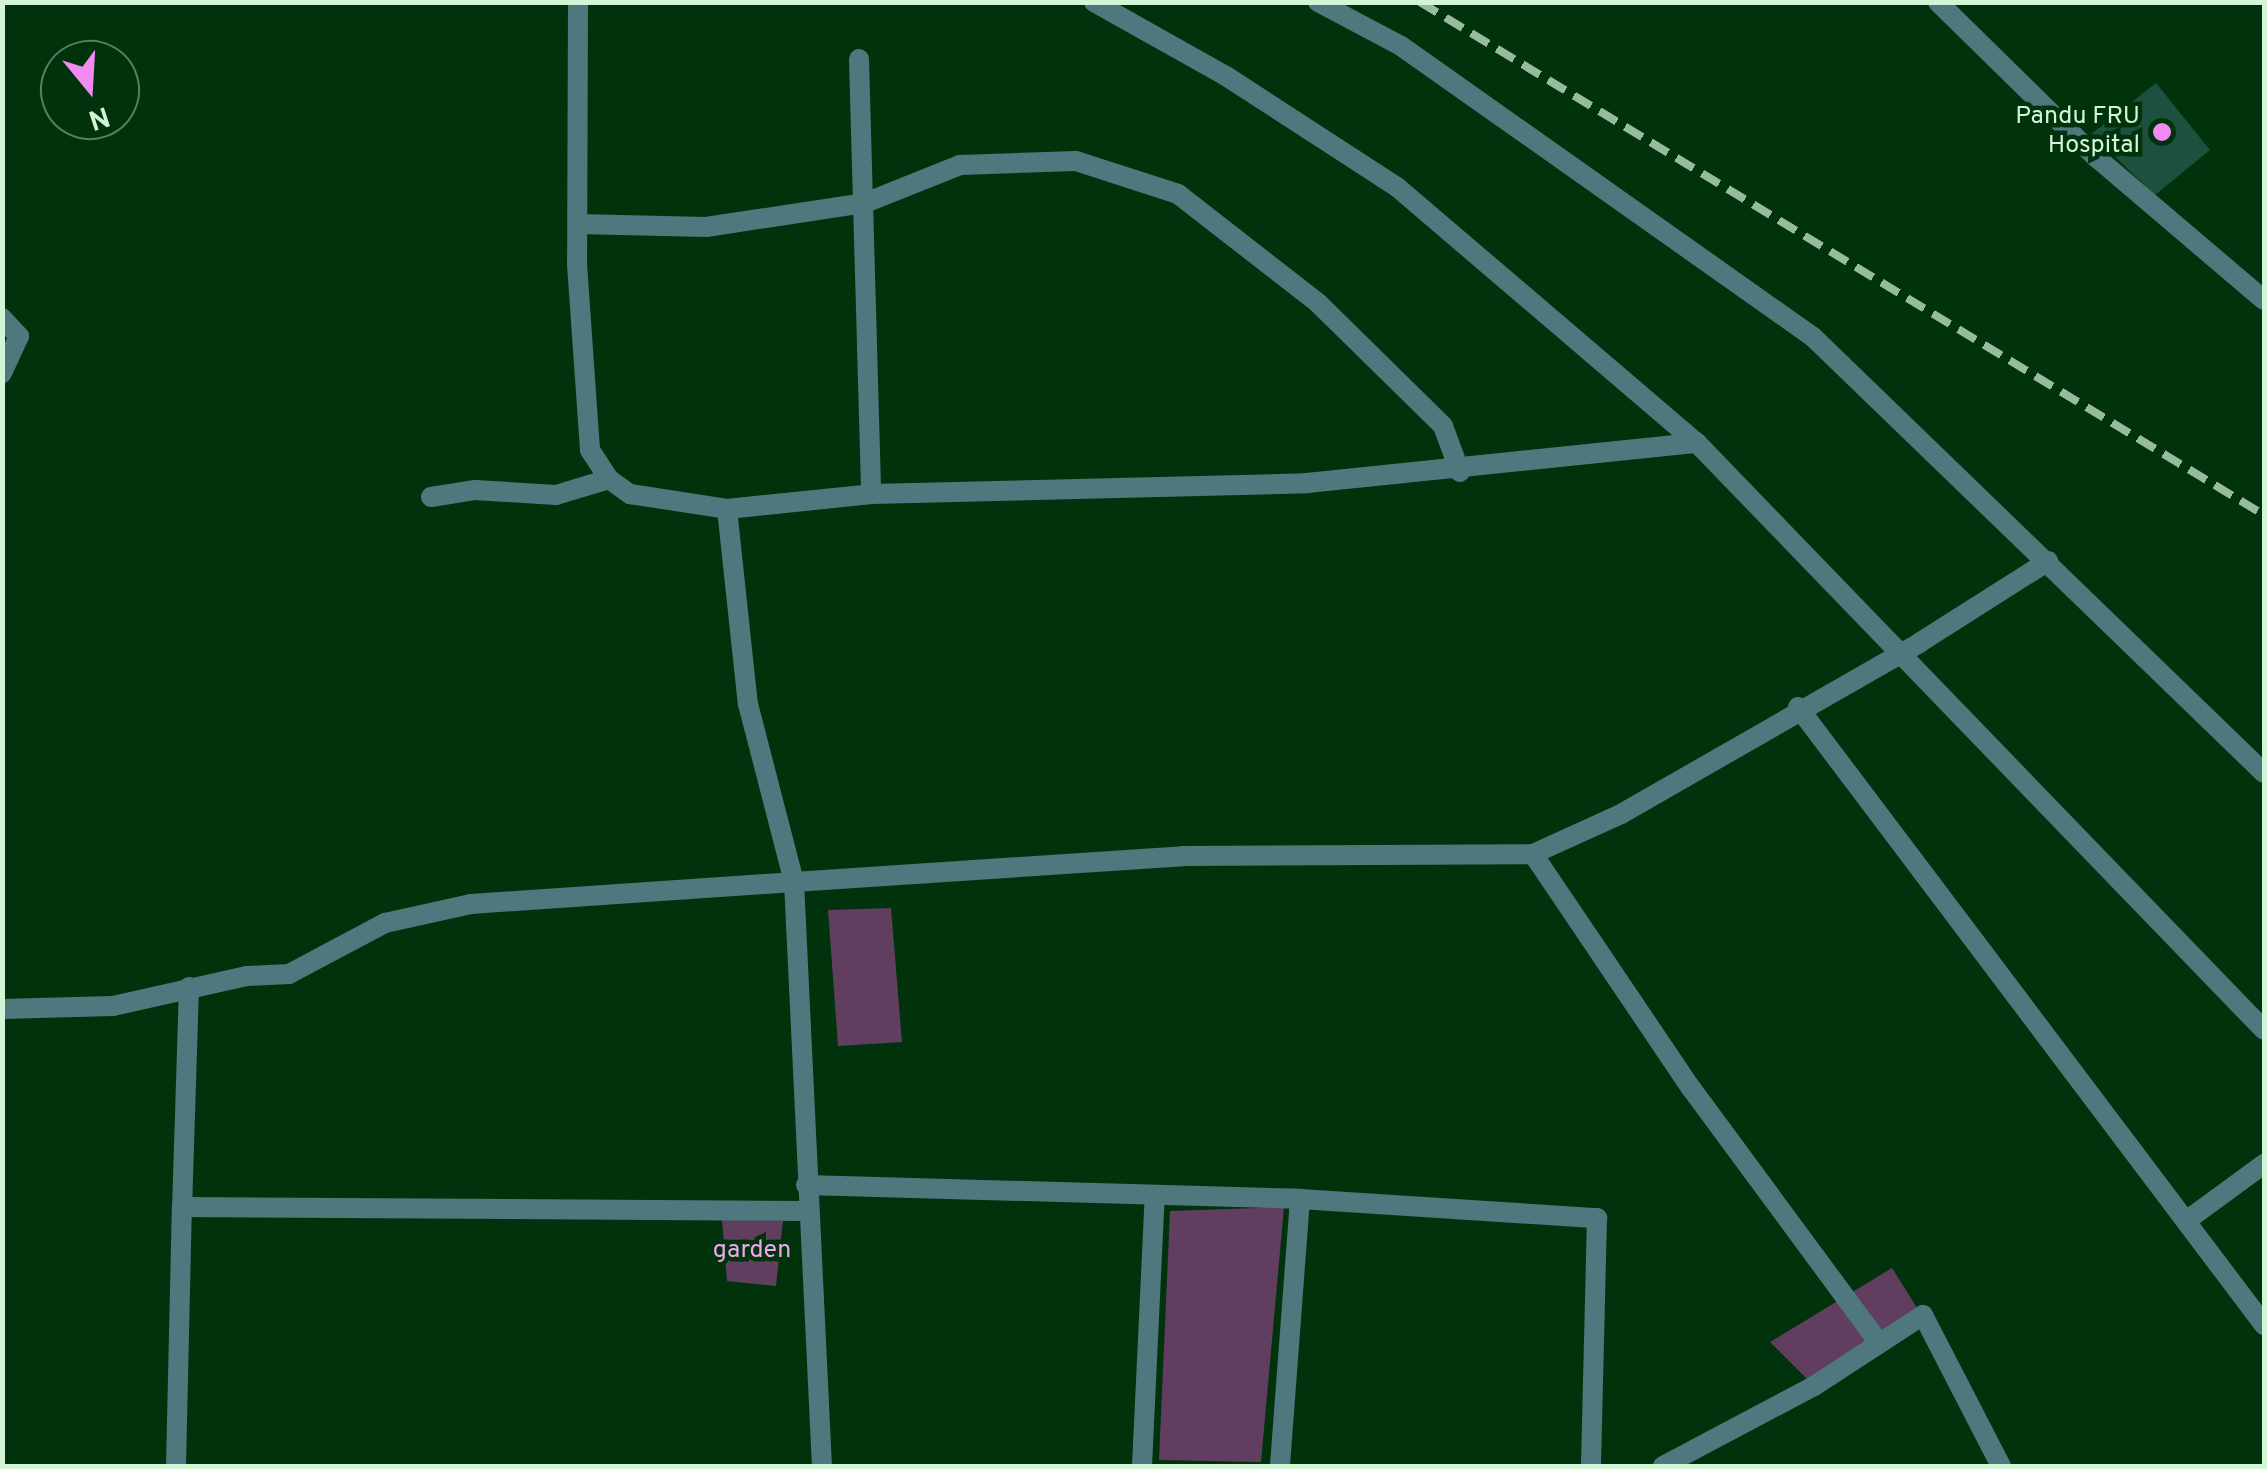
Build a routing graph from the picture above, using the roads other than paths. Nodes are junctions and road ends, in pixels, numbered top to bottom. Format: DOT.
graph roads {
  1 [pos="578,2"];
  2 [pos="1094,2"];
  3 [pos="1318,2"];
  4 [pos="1938,2"];
  5 [pos="859,60"];
  6 [pos="865,203"];
  7 [pos="578,224"];
  8 [pos="2264,300"];
  9 [pos="2,318"];
  10 [pos="2,373"];
  11 [pos="1698,443"];
  12 [pos="1460,472"];
  13 [pos="609,479"];
  14 [pos="871,494"];
  15 [pos="430,497"];
  16 [pos="727,510"];
  17 [pos="2048,560"];
  18 [pos="1899,653"];
  19 [pos="1798,707"];
  20 [pos="2264,773"];
  21 [pos="1534,854"];
  22 [pos="794,882"];
  23 [pos="189,987"];
  24 [pos="2,1009"];
  25 [pos="2264,1030"];
  26 [pos="2264,1164"];
  27 [pos="806,1185"];
  28 [pos="1155,1196"];
  29 [pos="1300,1199"];
  30 [pos="182,1207"];
  31 [pos="806,1211"];
  32 [pos="2186,1221"];
  33 [pos="2264,1325"];
  34 [pos="1878,1342"];
  35 [pos="176,1466"];
  36 [pos="822,1466"];
  37 [pos="1142,1466"];
  38 [pos="1280,1466"];
  39 [pos="1591,1466"];
  40 [pos="1663,1466"];
  41 [pos="2001,1466"];
  1 -- 7 [label="street"];
  2 -- 11 [label="street"];
  3 -- 17 [label="street"];
  4 -- 8 [label="street"];
  5 -- 6 [label="street"];
  6 -- 7 [label="street"];
  6 -- 12 [label="street"];
  6 -- 14 [label="street"];
  7 -- 13 [label="street"];
  9 -- 10 [label="street"];
  11 -- 12 [label="street"];
  11 -- 18 [label="street"];
  12 -- 14 [label="street"];
  13 -- 15 [label="street"];
  13 -- 16 [label="street"];
  14 -- 16 [label="street"];
  16 -- 22 [label="street"];
  17 -- 18 [label="street"];
  17 -- 20 [label="street"];
  18 -- 19 [label="street"];
  18 -- 25 [label="street"];
  19 -- 21 [label="street"];
  19 -- 32 [label="street"];
  21 -- 22 [label="street"];
  21 -- 34 [label="street"];
  22 -- 23 [label="street"];
  22 -- 27 [label="street"];
  23 -- 24 [label="street"];
  23 -- 30 [label="street"];
  26 -- 32 [label="street"];
  27 -- 28 [label="street"];
  27 -- 31 [label="street"];
  28 -- 29 [label="street"];
  28 -- 37 [label="street"];
  29 -- 38 [label="street"];
  29 -- 39 [label="street"];
  30 -- 31 [label="street"];
  30 -- 35 [label="street"];
  31 -- 36 [label="street"];
  32 -- 33 [label="street"];
  34 -- 40 [label="street"];
  34 -- 41 [label="street"];
}
